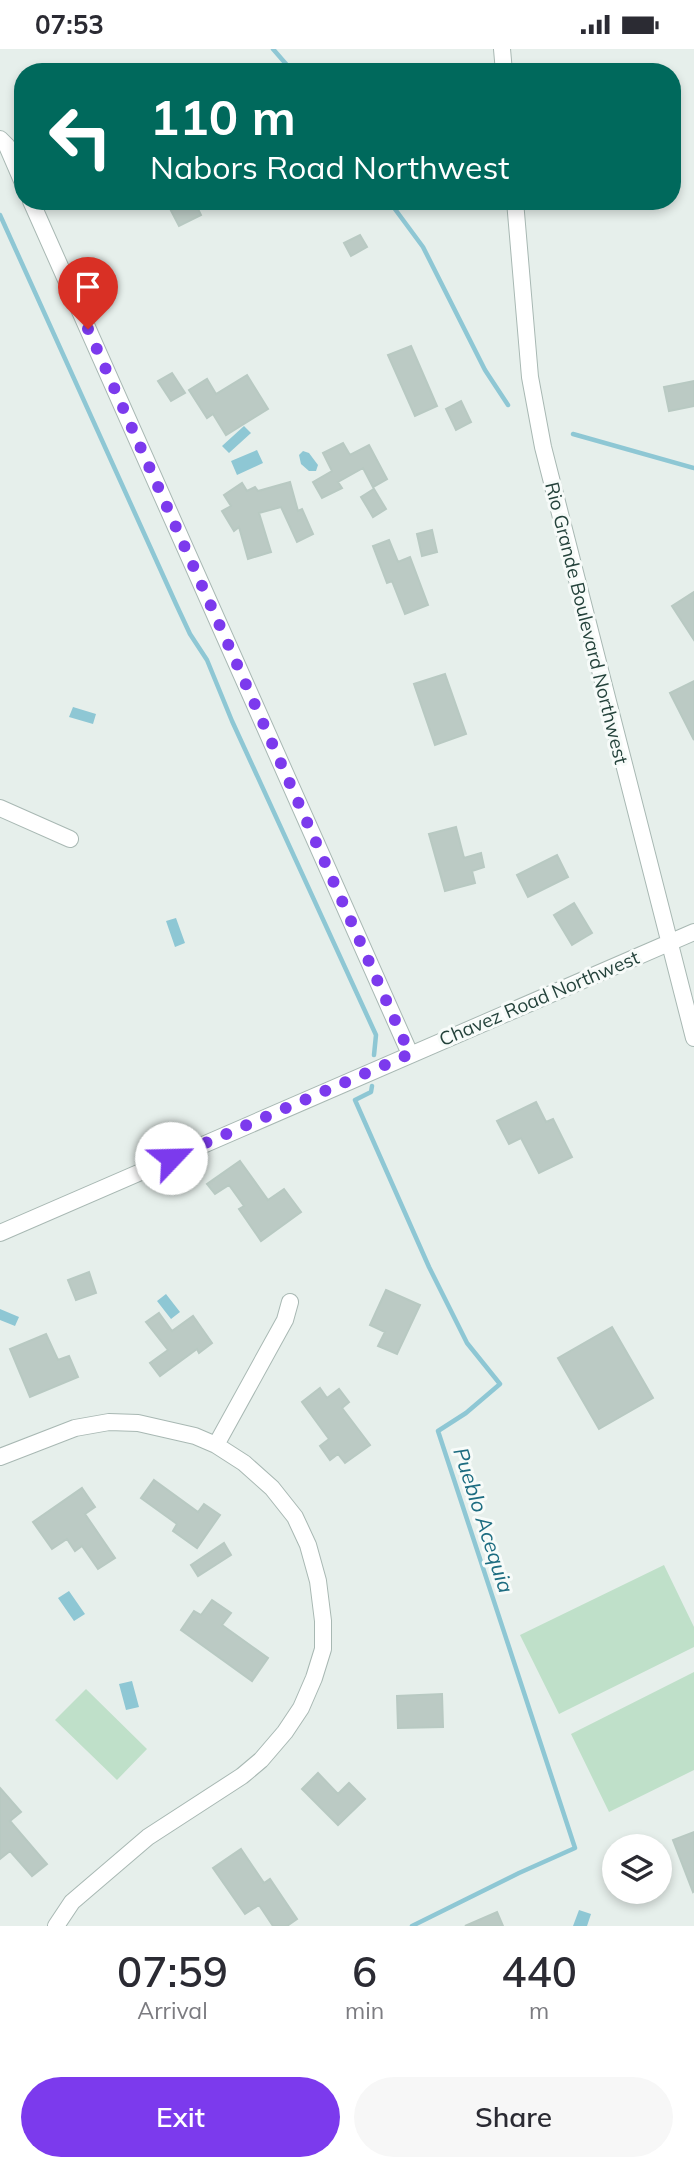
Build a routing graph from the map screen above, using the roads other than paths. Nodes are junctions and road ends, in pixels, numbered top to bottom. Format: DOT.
graph roads {
  1 [pos="0,139"];
  2 [pos="14,163"];
  3 [pos="35,210"];
  4 [pos="516,210"];
  5 [pos="0,808"];
  6 [pos="70,839"];
  7 [pos="694,932"];
  8 [pos="670,943"];
  9 [pos="694,1038"];
  10 [pos="410,1054"];
  11 [pos="0,1233"];
  12 [pos="290,1302"];
  13 [pos="216,1445"];
  14 [pos="0,1457"];
  15 [pos="56,1926"];
  1 -- 2 [label="street"];
  3 -- 10 [label="street"];
  4 -- 8 [label="street, Rio Grande Boulevard Northwest"];
  5 -- 6 [label="street"];
  7 -- 8 [label="street, Chavez Road Northwest"];
  8 -- 9 [label="street, Rio Grande Boulevard Northwest"];
  8 -- 10 [label="street, Chavez Road Northwest"];
  10 -- 11 [label="street, Chavez Road Northwest"];
  12 -- 13 [label="street"];
  13 -- 14 [label="street"];
  13 -- 15 [label="street"];
}
